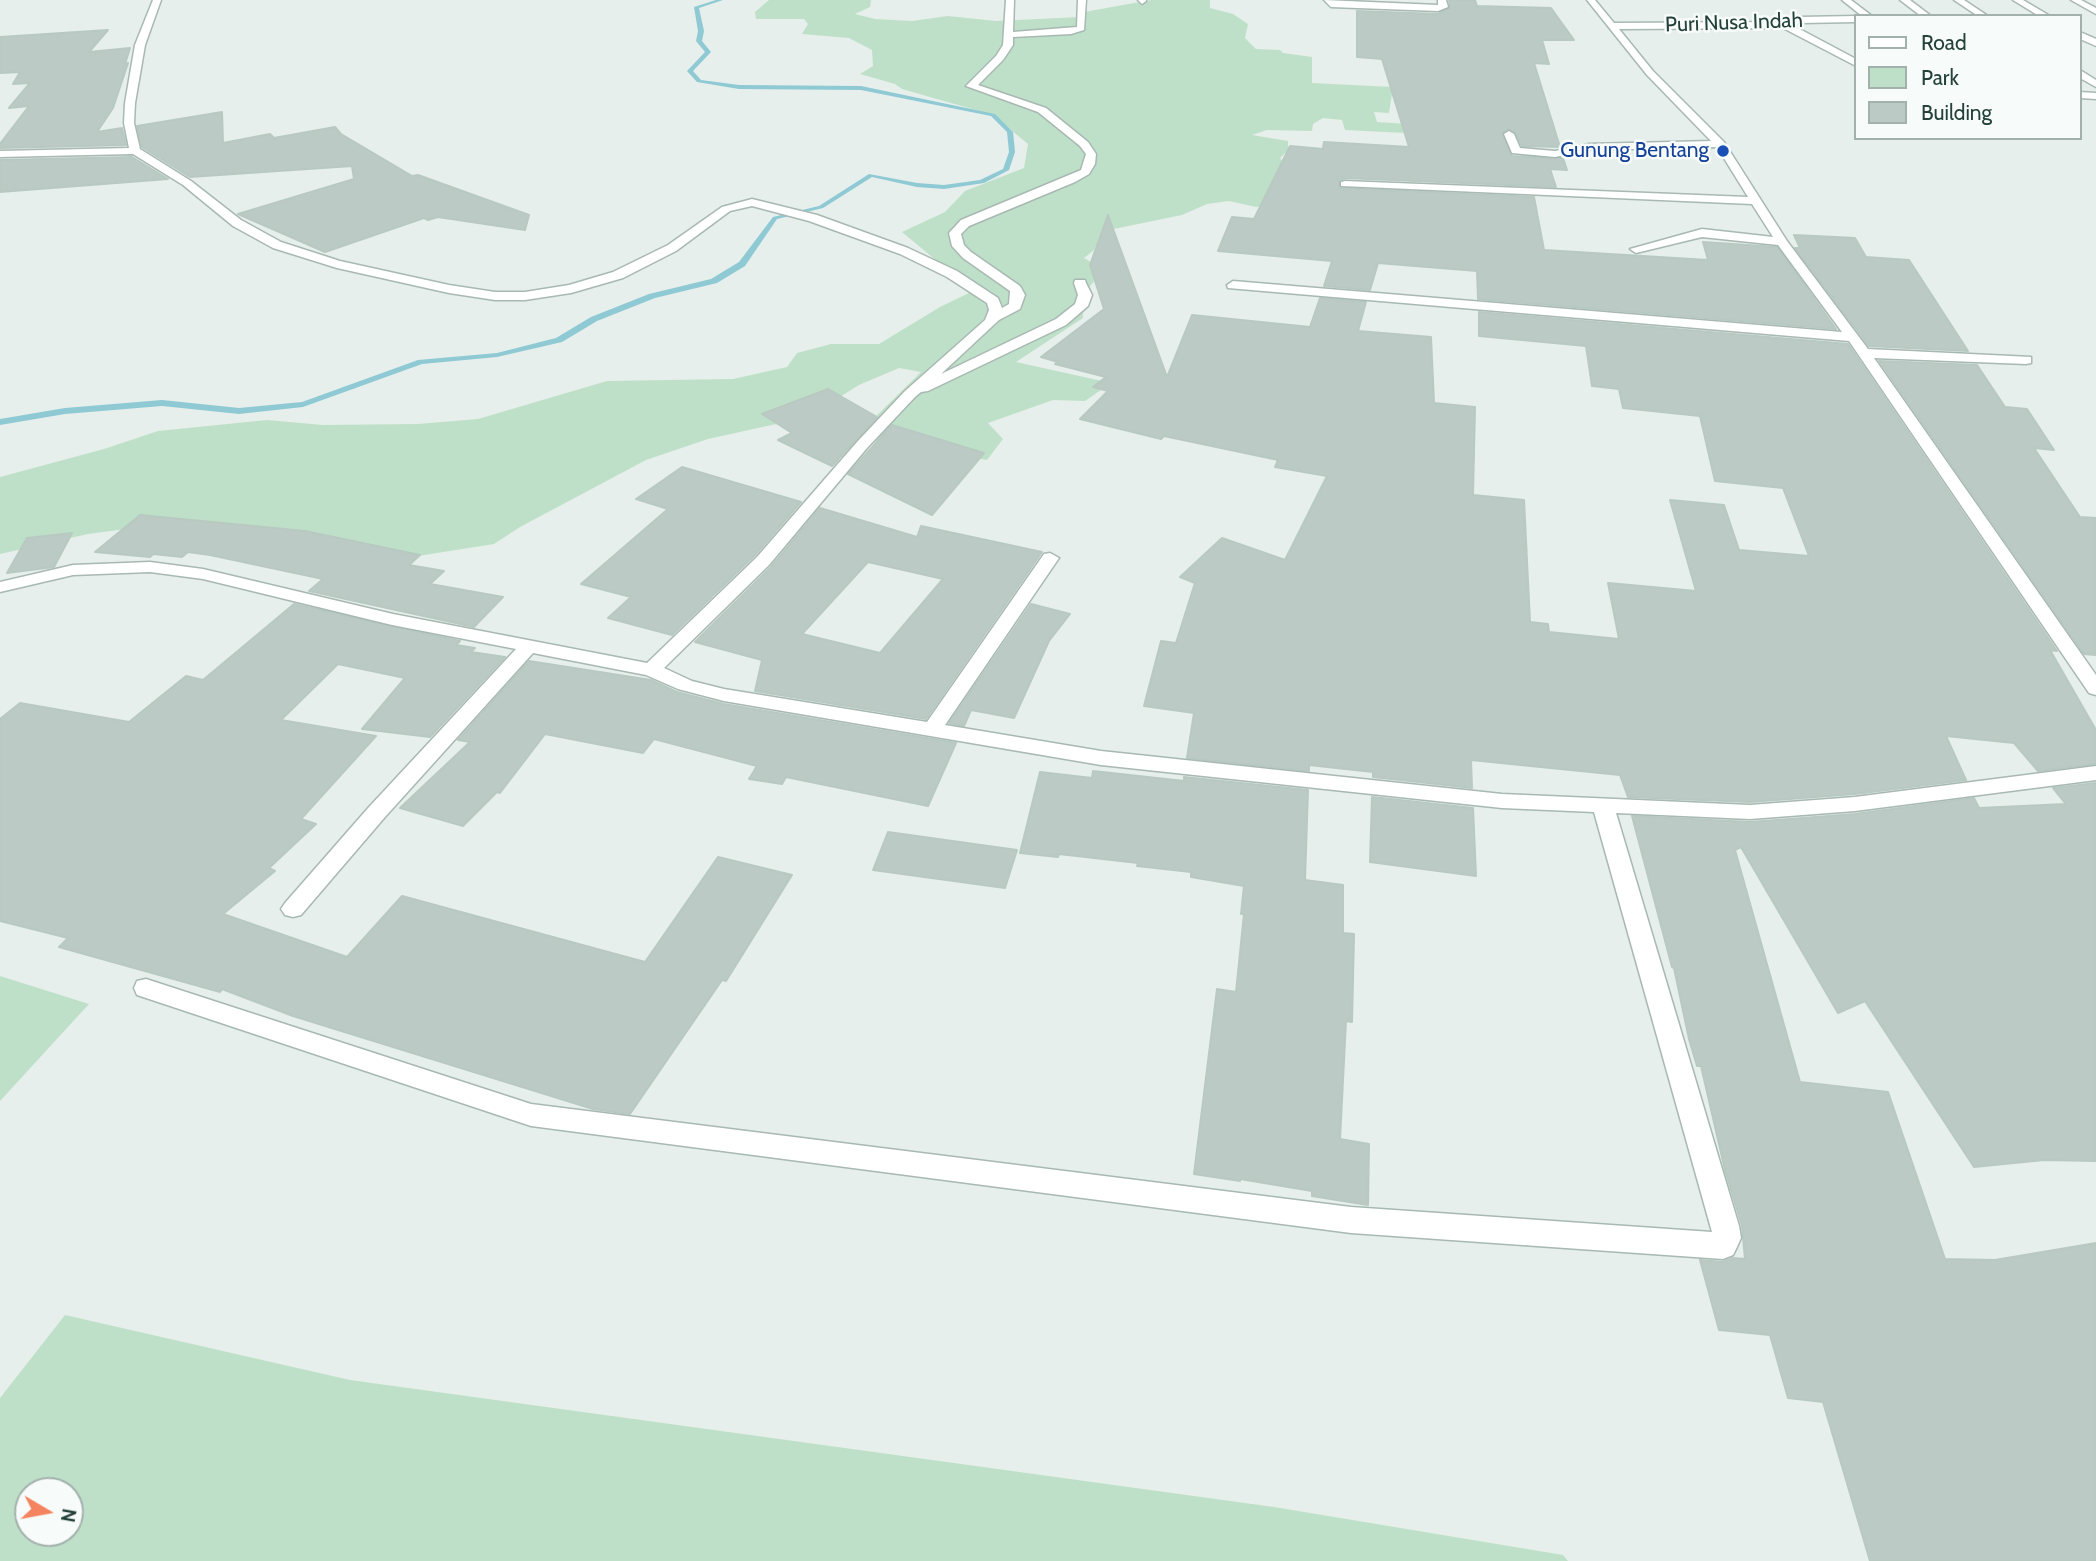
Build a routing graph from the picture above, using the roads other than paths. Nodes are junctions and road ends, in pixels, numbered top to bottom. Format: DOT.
graph roads {
  1 [pos="156,0"];
  2 [pos="1010,0"];
  3 [pos="1082,0"];
  4 [pos="1328,0"];
  5 [pos="1442,0"];
  6 [pos="1591,0"];
  7 [pos="1846,0"];
  8 [pos="1903,0"];
  9 [pos="1958,0"];
  10 [pos="2017,0"];
  11 [pos="2076,0"];
  12 [pos="1385,3"];
  13 [pos="2096,11"];
  14 [pos="1865,14"];
  15 [pos="1924,14"];
  16 [pos="1981,14"];
  17 [pos="2042,14"];
  18 [pos="1854,19"];
  19 [pos="1784,25"];
  20 [pos="1611,26"];
  21 [pos="1009,35"];
  22 [pos="1845,42"];
  23 [pos="1823,43"];
  24 [pos="1854,63"];
  25 [pos="1509,134"];
  26 [pos="1720,144"];
  27 [pos="135,151"];
  28 [pos="0,154"];
  29 [pos="1345,184"];
  30 [pos="1754,201"];
  31 [pos="1782,242"];
  32 [pos="1636,249"];
  33 [pos="1080,283"];
  34 [pos="1233,285"];
  35 [pos="995,317"];
  36 [pos="1853,337"];
  37 [pos="1864,353"];
  38 [pos="2026,360"];
  39 [pos="910,394"];
  40 [pos="1050,558"];
  41 [pos="0,587"];
  42 [pos="528,647"];
  43 [pos="650,670"];
  44 [pos="2096,689"];
  45 [pos="931,731"];
  46 [pos="2096,773"];
  47 [pos="1603,806"];
  48 [pos="293,909"];
  49 [pos="146,988"];
  1 -- 27 [label="street"];
  2 -- 21 [label="street"];
  3 -- 21 [label="street"];
  4 -- 12 [label="street"];
  5 -- 12 [label="street"];
  6 -- 20 [label="street"];
  7 -- 14 [label="street"];
  8 -- 15 [label="street"];
  9 -- 16 [label="street"];
  10 -- 17 [label="street"];
  11 -- 13 [label="street"];
  18 -- 19 [label="street, Puri Nusa Indah"];
  19 -- 20 [label="street, Puri Nusa Indah"];
  19 -- 23 [label="street"];
  20 -- 26 [label="street"];
  21 -- 35 [label="street"];
  22 -- 23 [label="street"];
  23 -- 24 [label="street"];
  25 -- 26 [label="street"];
  26 -- 30 [label="street"];
  27 -- 28 [label="street"];
  27 -- 35 [label="street"];
  29 -- 30 [label="street"];
  30 -- 31 [label="street"];
  31 -- 32 [label="street"];
  31 -- 36 [label="street"];
  33 -- 39 [label="street"];
  34 -- 36 [label="street"];
  35 -- 39 [label="street"];
  36 -- 37 [label="street"];
  37 -- 38 [label="street"];
  37 -- 44 [label="street"];
  39 -- 43 [label="street"];
  40 -- 45 [label="street"];
  41 -- 42 [label="street"];
  42 -- 43 [label="street"];
  42 -- 48 [label="street"];
  43 -- 45 [label="street"];
  45 -- 47 [label="street"];
  46 -- 47 [label="street"];
  47 -- 49 [label="street"];
}
